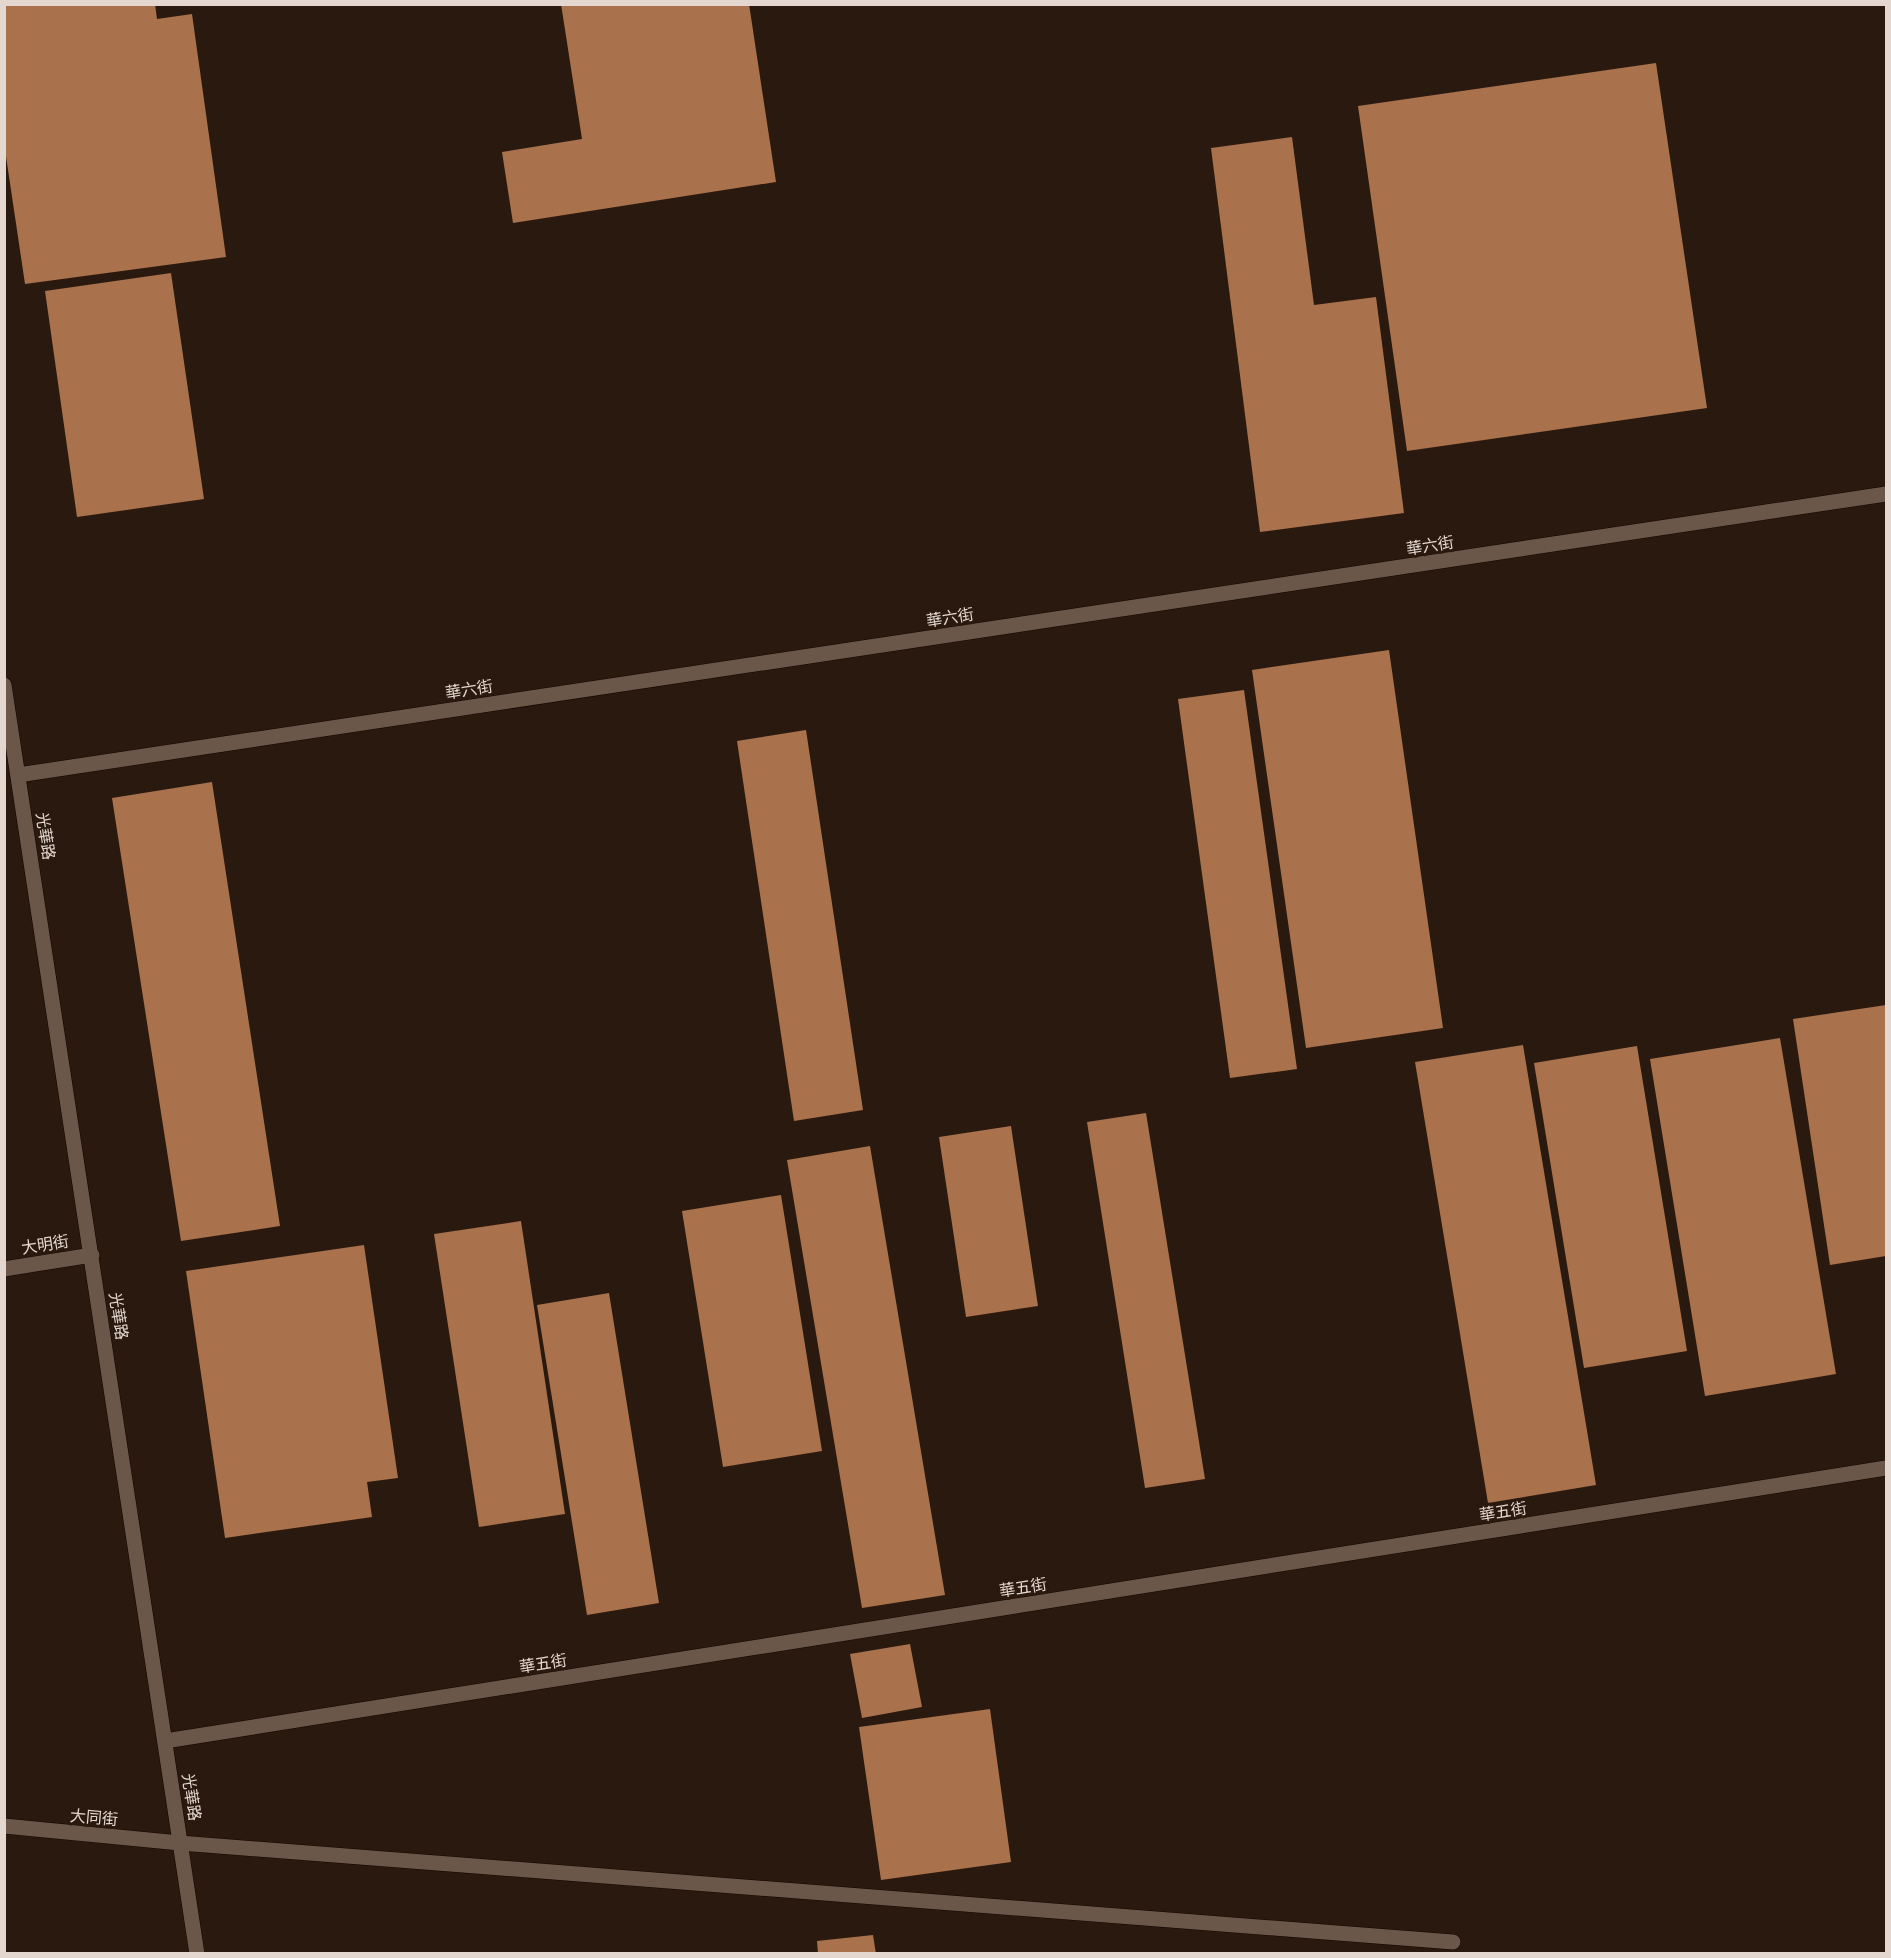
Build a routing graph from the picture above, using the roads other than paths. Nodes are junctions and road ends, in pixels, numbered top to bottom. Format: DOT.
graph roads {
  1 [pos="1887,494"];
  2 [pos="4,685"];
  3 [pos="18,775"];
  4 [pos="92,1255"];
  5 [pos="4,1269"];
  6 [pos="1887,1468"];
  7 [pos="165,1741"];
  8 [pos="4,1826"];
  9 [pos="180,1843"];
  10 [pos="1453,1942"];
  11 [pos="197,1953"];
  1 -- 3 [label="street, 華六街"];
  2 -- 3 [label="street, 光華路"];
  3 -- 4 [label="street, 光華路"];
  4 -- 5 [label="street, 大明街"];
  4 -- 7 [label="street, 光華路"];
  6 -- 7 [label="street, 華五街"];
  7 -- 9 [label="street, 光華路"];
  8 -- 9 [label="street, 大同街"];
  9 -- 10 [label="street, 大同街"];
  9 -- 11 [label="street, 光華路"];
}
